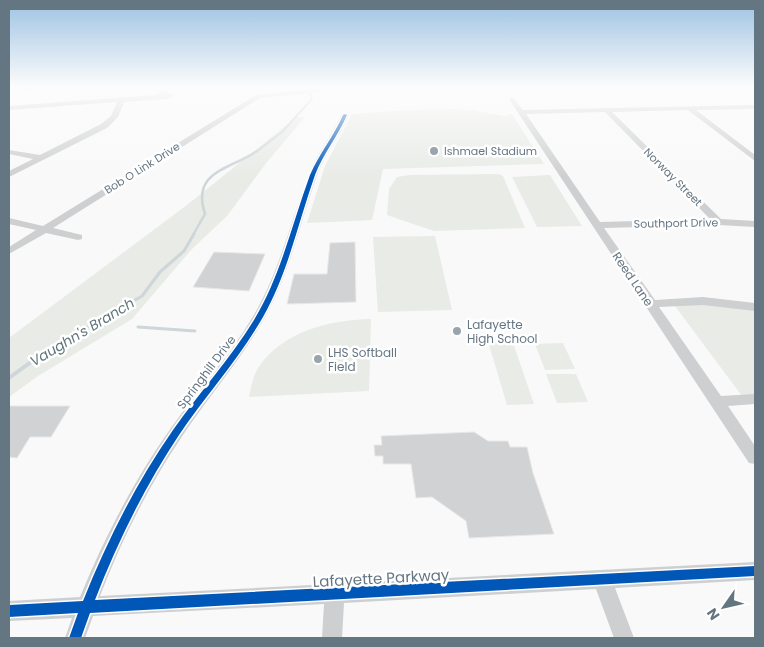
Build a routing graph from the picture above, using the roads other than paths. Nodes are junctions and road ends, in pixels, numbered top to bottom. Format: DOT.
graph roads {
  1 [pos="112,117"];
  2 [pos="224,117"];
  3 [pos="344,117"];
  4 [pos="524,117"];
  5 [pos="613,117"];
  6 [pos="701,117"];
  7 [pos="9,152"];
  8 [pos="41,158"];
  9 [pos="755,159"];
  10 [pos="9,174"];
  11 [pos="9,221"];
  12 [pos="718,222"];
  13 [pos="755,224"];
  14 [pos="596,225"];
  15 [pos="45,229"];
  16 [pos="78,237"];
  17 [pos="9,251"];
  18 [pos="650,304"];
  19 [pos="755,308"];
  20 [pos="755,400"];
  21 [pos="717,402"];
  22 [pos="755,458"];
  23 [pos="755,571"];
  24 [pos="602,579"];
  25 [pos="334,594"];
  26 [pos="85,608"];
  27 [pos="9,611"];
  28 [pos="75,638"];
  29 [pos="332,638"];
  30 [pos="624,638"];
  1 -- 8 [label="street"];
  2 -- 15 [label="street, Bob O Link Drive"];
  3 -- 26 [label="street, Springhill Drive"];
  4 -- 14 [label="street, Reed Lane"];
  5 -- 12 [label="street, Norway Street"];
  6 -- 9 [label="street"];
  7 -- 8 [label="street"];
  8 -- 10 [label="street"];
  11 -- 15 [label="street"];
  12 -- 13 [label="street, Southport Drive"];
  12 -- 14 [label="street, Southport Drive"];
  14 -- 18 [label="street, Reed Lane"];
  15 -- 16 [label="street"];
  15 -- 17 [label="street, Bob O Link Drive"];
  18 -- 19 [label="street"];
  18 -- 21 [label="street, Reed Lane"];
  20 -- 21 [label="street"];
  21 -- 22 [label="street, Reed Lane"];
  23 -- 24 [label="street, Lafayette Parkway"];
  24 -- 25 [label="street, Lafayette Parkway"];
  24 -- 30 [label="street"];
  25 -- 26 [label="street, Lafayette Parkway"];
  25 -- 29 [label="street"];
  26 -- 27 [label="street, Lafayette Parkway"];
  26 -- 28 [label="street, Springhill Drive"];
}
